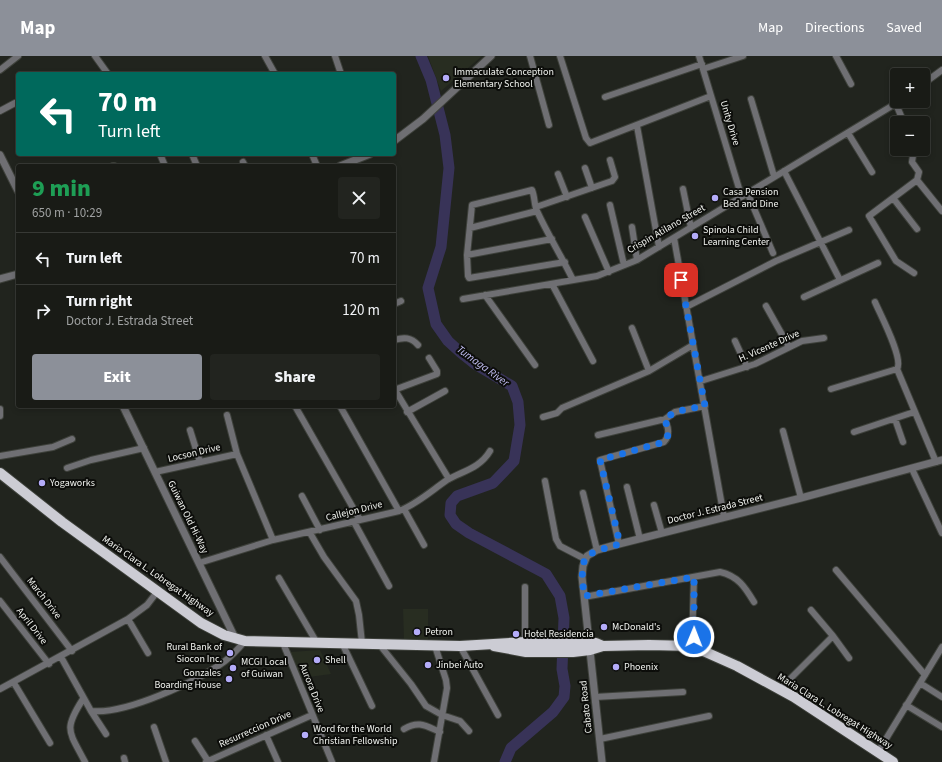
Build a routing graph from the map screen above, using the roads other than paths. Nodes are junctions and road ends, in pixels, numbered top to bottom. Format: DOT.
graph roads {
  1 [pos="18,56"];
  2 [pos="95,56"];
  3 [pos="265,56"];
  4 [pos="335,56"];
  5 [pos="491,56"];
  6 [pos="530,56"];
  7 [pos="560,56"];
  8 [pos="699,56"];
  9 [pos="743,56"];
  10 [pos="836,56"];
  11 [pos="702,67"];
  12 [pos="0,70"];
  13 [pos="942,70"];
  14 [pos="107,72"];
  15 [pos="274,72"];
  16 [pos="340,72"];
  17 [pos="930,79"];
  18 [pos="851,84"];
  19 [pos="605,96"];
  20 [pos="711,96"];
  21 [pos="752,99"];
  22 [pos="15,103"];
  23 [pos="890,108"];
  24 [pos="0,111"];
  25 [pos="550,125"];
  26 [pos="637,126"];
  27 [pos="848,133"];
  28 [pos="396,140"];
  29 [pos="0,155"];
  30 [pos="365,156"];
  31 [pos="913,156"];
  32 [pos="610,160"];
  33 [pos="345,164"];
  34 [pos="585,168"];
  35 [pos="784,171"];
  36 [pos="872,172"];
  37 [pos="558,174"];
  38 [pos="774,176"];
  39 [pos="917,180"];
  40 [pos="16,187"];
  41 [pos="592,188"];
  42 [pos="683,189"];
  43 [pos="744,194"];
  44 [pos="567,197"];
  45 [pos="893,198"];
  46 [pos="610,205"];
  47 [pos="536,209"];
  48 [pos="942,211"];
  49 [pos="585,217"];
  50 [pos="632,227"];
  51 [pos="470,228"];
  52 [pos="691,228"];
  53 [pos="917,229"];
  54 [pos="849,230"];
  55 [pos="674,238"];
  56 [pos="552,239"];
  57 [pos="821,242"];
  58 [pos="659,247"];
  59 [pos="773,253"];
  60 [pos="467,255"];
  61 [pos="636,260"];
  62 [pos="565,262"];
  63 [pos="878,263"];
  64 [pos="624,265"];
  65 [pos="609,272"];
  66 [pos="914,273"];
  67 [pos="16,275"];
  68 [pos="0,280"];
  69 [pos="573,280"];
  70 [pos="840,280"];
  71 [pos="552,284"];
  72 [pos="485,295"];
  73 [pos="804,297"];
  74 [pos="463,299"];
  75 [pos="875,302"];
  76 [pos="766,306"];
  77 [pos="686,307"];
  78 [pos="632,328"];
  79 [pos="824,338"];
  80 [pos="396,340"];
  81 [pos="735,341"];
  82 [pos="693,345"];
  83 [pos="418,346"];
  84 [pos="789,347"];
  85 [pos="429,358"];
  86 [pos="593,362"];
  87 [pos="534,365"];
  88 [pos="747,368"];
  89 [pos="897,369"];
  90 [pos="649,371"];
  91 [pos="701,381"];
  92 [pos="831,389"];
  93 [pos="396,390"];
  94 [pos="445,391"];
  95 [pos="396,392"];
  96 [pos="705,406"];
  97 [pos="124,408"];
  98 [pos="296,408"];
  99 [pos="341,408"];
  100 [pos="0,409"];
  101 [pos="408,412"];
  102 [pos="914,412"];
  103 [pos="227,415"];
  104 [pos="0,416"];
  105 [pos="543,417"];
  106 [pos="895,419"];
  107 [pos="664,420"];
  108 [pos="190,430"];
  109 [pos="783,431"];
  110 [pos="854,432"];
  111 [pos="598,435"];
  112 [pos="72,439"];
  113 [pos="903,442"];
  114 [pos="144,448"];
  115 [pos="490,451"];
  116 [pos="237,454"];
  117 [pos="0,456"];
  118 [pos="939,461"];
  119 [pos="200,462"];
  120 [pos="67,468"];
  121 [pos="912,469"];
  122 [pos="0,472"];
  123 [pos="156,472"];
  124 [pos="449,479"];
  125 [pos="545,481"];
  126 [pos="627,487"];
  127 [pos="583,493"];
  128 [pos="302,496"];
  129 [pos="801,498"];
  130 [pos="654,505"];
  131 [pos="401,510"];
  132 [pos="724,517"];
  133 [pos="357,521"];
  134 [pos="320,530"];
  135 [pos="310,533"];
  136 [pos="662,533"];
  137 [pos="942,533"];
  138 [pos="640,539"];
  139 [pos="273,540"];
  140 [pos="620,544"];
  141 [pos="424,545"];
  142 [pos="597,550"];
  143 [pos="0,557"];
  144 [pos="585,559"];
  145 [pos="199,563"];
  146 [pos="836,570"];
  147 [pos="694,577"];
  148 [pos="279,578"];
  149 [pos="389,586"];
  150 [pos="525,587"];
  151 [pos="158,592"];
  152 [pos="584,596"];
  153 [pos="0,602"];
  154 [pos="754,602"];
  155 [pos="811,610"];
  156 [pos="128,619"];
  157 [pos="833,636"];
  158 [pos="235,638"];
  159 [pos="245,641"];
  160 [pos="525,642"];
  161 [pos="283,643"];
  162 [pos="342,643"];
  163 [pos="317,644"];
  164 [pos="362,644"];
  165 [pos="379,644"];
  166 [pos="491,645"];
  167 [pos="435,646"];
  168 [pos="460,646"];
  169 [pos="590,646"];
  170 [pos="692,646"];
  171 [pos="547,647"];
  172 [pos="942,647"];
  173 [pos="72,651"];
  174 [pos="148,653"];
  175 [pos="61,657"];
  176 [pos="849,658"];
  177 [pos="49,664"];
  178 [pos="925,675"];
  179 [pos="14,683"];
  180 [pos="920,684"];
  181 [pos="0,689"];
  182 [pos="780,689"];
  183 [pos="683,692"];
  184 [pos="595,697"];
  185 [pos="942,697"];
  186 [pos="84,699"];
  187 [pos="906,705"];
  188 [pos="372,706"];
  189 [pos="91,711"];
  190 [pos="312,715"];
  191 [pos="442,715"];
  192 [pos="498,715"];
  193 [pos="709,716"];
  194 [pos="154,727"];
  195 [pos="942,727"];
  196 [pos="404,729"];
  197 [pos="469,731"];
  198 [pos="440,732"];
  199 [pos="106,734"];
  200 [pos="266,735"];
  201 [pos="600,739"];
  202 [pos="195,741"];
  203 [pos="50,743"];
  204 [pos="878,752"];
  205 [pos="85,762"];
  206 [pos="166,762"];
  207 [pos="207,762"];
  208 [pos="278,762"];
  209 [pos="332,762"];
  210 [pos="434,762"];
  211 [pos="602,762"];
  212 [pos="894,762"];
  1 -- 12 [label="street"];
  2 -- 14 [label="street"];
  3 -- 15 [label="street"];
  4 -- 16 [label="street"];
  5 -- 28 [label="street"];
  6 -- 25 [label="street"];
  7 -- 26 [label="street"];
  8 -- 11 [label="street, Unity Drive"];
  9 -- 11 [label="street"];
  10 -- 18 [label="street"];
  11 -- 19 [label="street"];
  11 -- 20 [label="street, Unity Drive"];
  13 -- 17 [label="street"];
  20 -- 26 [label="street"];
  20 -- 43 [label="street, Unity Drive"];
  21 -- 38 [label="street"];
  22 -- 24 [label="street"];
  23 -- 27 [label="street, Crispin Atilano Street"];
  26 -- 58 [label="street"];
  27 -- 35 [label="street, Crispin Atilano Street"];
  27 -- 36 [label="street"];
  29 -- 40 [label="street"];
  30 -- 33 [label="street"];
  31 -- 39 [label="street"];
  32 -- 41 [label="street"];
  34 -- 41 [label="street"];
  35 -- 38 [label="street, Crispin Atilano Street"];
  35 -- 57 [label="street"];
  37 -- 44 [label="street"];
  38 -- 43 [label="street, Crispin Atilano Street"];
  39 -- 45 [label="street"];
  39 -- 48 [label="street"];
  41 -- 44 [label="street"];
  42 -- 52 [label="street"];
  43 -- 52 [label="street, Crispin Atilano Street"];
  43 -- 59 [label="street, Unity Drive"];
  44 -- 47 [label="street"];
  45 -- 53 [label="street"];
  45 -- 66 [label="street"];
  46 -- 64 [label="street"];
  47 -- 51 [label="street"];
  47 -- 51 [label="street"];
  47 -- 56 [label="street"];
  49 -- 65 [label="street"];
  50 -- 61 [label="street"];
  51 -- 60 [label="street"];
  52 -- 55 [label="street, Crispin Atilano Street"];
  54 -- 57 [label="street"];
  55 -- 58 [label="street, Crispin Atilano Street"];
  55 -- 77 [label="street"];
  56 -- 60 [label="street"];
  56 -- 62 [label="street"];
  57 -- 70 [label="street"];
  57 -- 77 [label="street"];
  58 -- 61 [label="street, Crispin Atilano Street"];
  60 -- 62 [label="street"];
  61 -- 64 [label="street, Crispin Atilano Street"];
  62 -- 69 [label="street"];
  63 -- 70 [label="street"];
  64 -- 65 [label="street, Crispin Atilano Street"];
  65 -- 69 [label="street, Crispin Atilano Street"];
  67 -- 68 [label="street"];
  69 -- 71 [label="street, Crispin Atilano Street"];
  70 -- 73 [label="street"];
  71 -- 72 [label="street, Crispin Atilano Street"];
  71 -- 86 [label="street"];
  72 -- 74 [label="street, Crispin Atilano Street"];
  72 -- 87 [label="street"];
  75 -- 89 [label="street"];
  76 -- 84 [label="street"];
  77 -- 82 [label="street"];
  78 -- 90 [label="street"];
  79 -- 84 [label="street, H. Vicente Drive"];
  80 -- 83 [label="street"];
  81 -- 88 [label="street"];
  82 -- 90 [label="street"];
  82 -- 91 [label="street"];
  84 -- 88 [label="street, H. Vicente Drive"];
  85 -- 93 [label="street"];
  88 -- 91 [label="street, H. Vicente Drive"];
  89 -- 92 [label="street"];
  89 -- 102 [label="street"];
  90 -- 105 [label="street"];
  91 -- 96 [label="street"];
  94 -- 101 [label="street"];
  95 -- 101 [label="street"];
  96 -- 107 [label="street"];
  96 -- 132 [label="street"];
  97 -- 114 [label="street, Guiwan Old Hi-Way"];
  98 -- 133 [label="street"];
  99 -- 131 [label="street, Callejon Drive"];
  100 -- 104 [label="street"];
  101 -- 124 [label="street"];
  102 -- 106 [label="street"];
  102 -- 118 [label="street"];
  103 -- 116 [label="street"];
  106 -- 110 [label="street"];
  106 -- 113 [label="street"];
  107 -- 111 [label="street"];
  107 -- 140 [label="street"];
  108 -- 119 [label="street"];
  109 -- 129 [label="street"];
  112 -- 117 [label="street"];
  114 -- 120 [label="street"];
  114 -- 123 [label="street, Guiwan Old Hi-Way"];
  115 -- 124 [label="street"];
  116 -- 119 [label="street, Locson Drive"];
  116 -- 139 [label="street"];
  118 -- 121 [label="street, Doctor J. Estrada Street"];
  119 -- 123 [label="street, Locson Drive"];
  121 -- 129 [label="street, Doctor J. Estrada Street"];
  121 -- 137 [label="street"];
  122 -- 151 [label="highway, Maria Clara L. Lobregat Highway"];
  123 -- 145 [label="street, Guiwan Old Hi-Way"];
  124 -- 131 [label="street"];
  125 -- 144 [label="street"];
  126 -- 138 [label="street"];
  127 -- 142 [label="street"];
  128 -- 134 [label="street"];
  129 -- 132 [label="street, Doctor J. Estrada Street"];
  130 -- 136 [label="street"];
  131 -- 133 [label="street, Callejon Drive"];
  131 -- 141 [label="street"];
  132 -- 136 [label="street, Doctor J. Estrada Street"];
  133 -- 134 [label="street, Callejon Drive"];
  133 -- 149 [label="street"];
  134 -- 135 [label="street, Callejon Drive"];
  135 -- 139 [label="street, Callejon Drive"];
  135 -- 164 [label="street"];
  136 -- 138 [label="street, Doctor J. Estrada Street"];
  138 -- 140 [label="street, Doctor J. Estrada Street"];
  139 -- 145 [label="street, Callejon Drive"];
  140 -- 142 [label="street, Doctor J. Estrada Street"];
  142 -- 144 [label="street, Doctor J. Estrada Street"];
  143 -- 173 [label="street, March Drive"];
  144 -- 152 [label="street"];
  145 -- 158 [label="street, Guiwan Old Hi-Way"];
  146 -- 178 [label="street"];
  147 -- 152 [label="street"];
  147 -- 154 [label="street"];
  147 -- 170 [label="street"];
  148 -- 163 [label="street"];
  150 -- 160 [label="street"];
  151 -- 156 [label="street"];
  151 -- 158 [label="highway, Maria Clara L. Lobregat Highway"];
  152 -- 169 [label="street"];
  153 -- 177 [label="street, April Drive"];
  155 -- 157 [label="street"];
  156 -- 173 [label="street"];
  156 -- 174 [label="street"];
  157 -- 176 [label="street"];
  157 -- 182 [label="street"];
  158 -- 159 [label="highway, Maria Clara L. Lobregat Highway"];
  159 -- 161 [label="highway, Maria Clara L. Lobregat Highway"];
  159 -- 189 [label="street"];
  160 -- 166 [label="highway, Maria Clara L. Lobregat Highway"];
  160 -- 171 [label="highway, Maria Clara L. Lobregat Highway"];
  161 -- 163 [label="highway, Maria Clara L. Lobregat Highway"];
  161 -- 190 [label="street, Aurora Drive"];
  162 -- 163 [label="highway, Maria Clara L. Lobregat Highway"];
  162 -- 164 [label="highway, Maria Clara L. Lobregat Highway"];
  162 -- 188 [label="street"];
  164 -- 165 [label="highway, Maria Clara L. Lobregat Highway"];
  165 -- 167 [label="highway, Maria Clara L. Lobregat Highway"];
  165 -- 191 [label="street"];
  166 -- 168 [label="highway, Maria Clara L. Lobregat Highway"];
  166 -- 171 [label="highway, Maria Clara L. Lobregat Highway"];
  167 -- 168 [label="highway, Maria Clara L. Lobregat Highway"];
  167 -- 191 [label="street"];
  168 -- 192 [label="street"];
  169 -- 170 [label="highway, Maria Clara L. Lobregat Highway"];
  169 -- 171 [label="highway, Maria Clara L. Lobregat Highway"];
  169 -- 184 [label="street, Cabato Road"];
  170 -- 182 [label="highway, Maria Clara L. Lobregat Highway"];
  172 -- 178 [label="street"];
  173 -- 175 [label="street"];
  175 -- 177 [label="street"];
  175 -- 186 [label="street"];
  177 -- 179 [label="street"];
  178 -- 180 [label="street"];
  179 -- 181 [label="street"];
  179 -- 203 [label="street"];
  180 -- 185 [label="street"];
  180 -- 187 [label="street"];
  182 -- 204 [label="highway, Maria Clara L. Lobregat Highway"];
  183 -- 184 [label="street"];
  184 -- 201 [label="street, Cabato Road"];
  186 -- 189 [label="street"];
  186 -- 205 [label="street"];
  187 -- 195 [label="street"];
  187 -- 204 [label="street"];
  189 -- 199 [label="street"];
  190 -- 200 [label="street, Resurreccion Drive"];
  190 -- 209 [label="street, Aurora Drive"];
  191 -- 197 [label="street"];
  191 -- 198 [label="street"];
  193 -- 201 [label="street"];
  194 -- 206 [label="street"];
  196 -- 198 [label="street"];
  198 -- 210 [label="street"];
  200 -- 207 [label="street, Resurreccion Drive"];
  200 -- 208 [label="street"];
  201 -- 211 [label="street, Cabato Road"];
  202 -- 207 [label="street"];
  204 -- 212 [label="highway, Maria Clara L. Lobregat Highway"];
}
